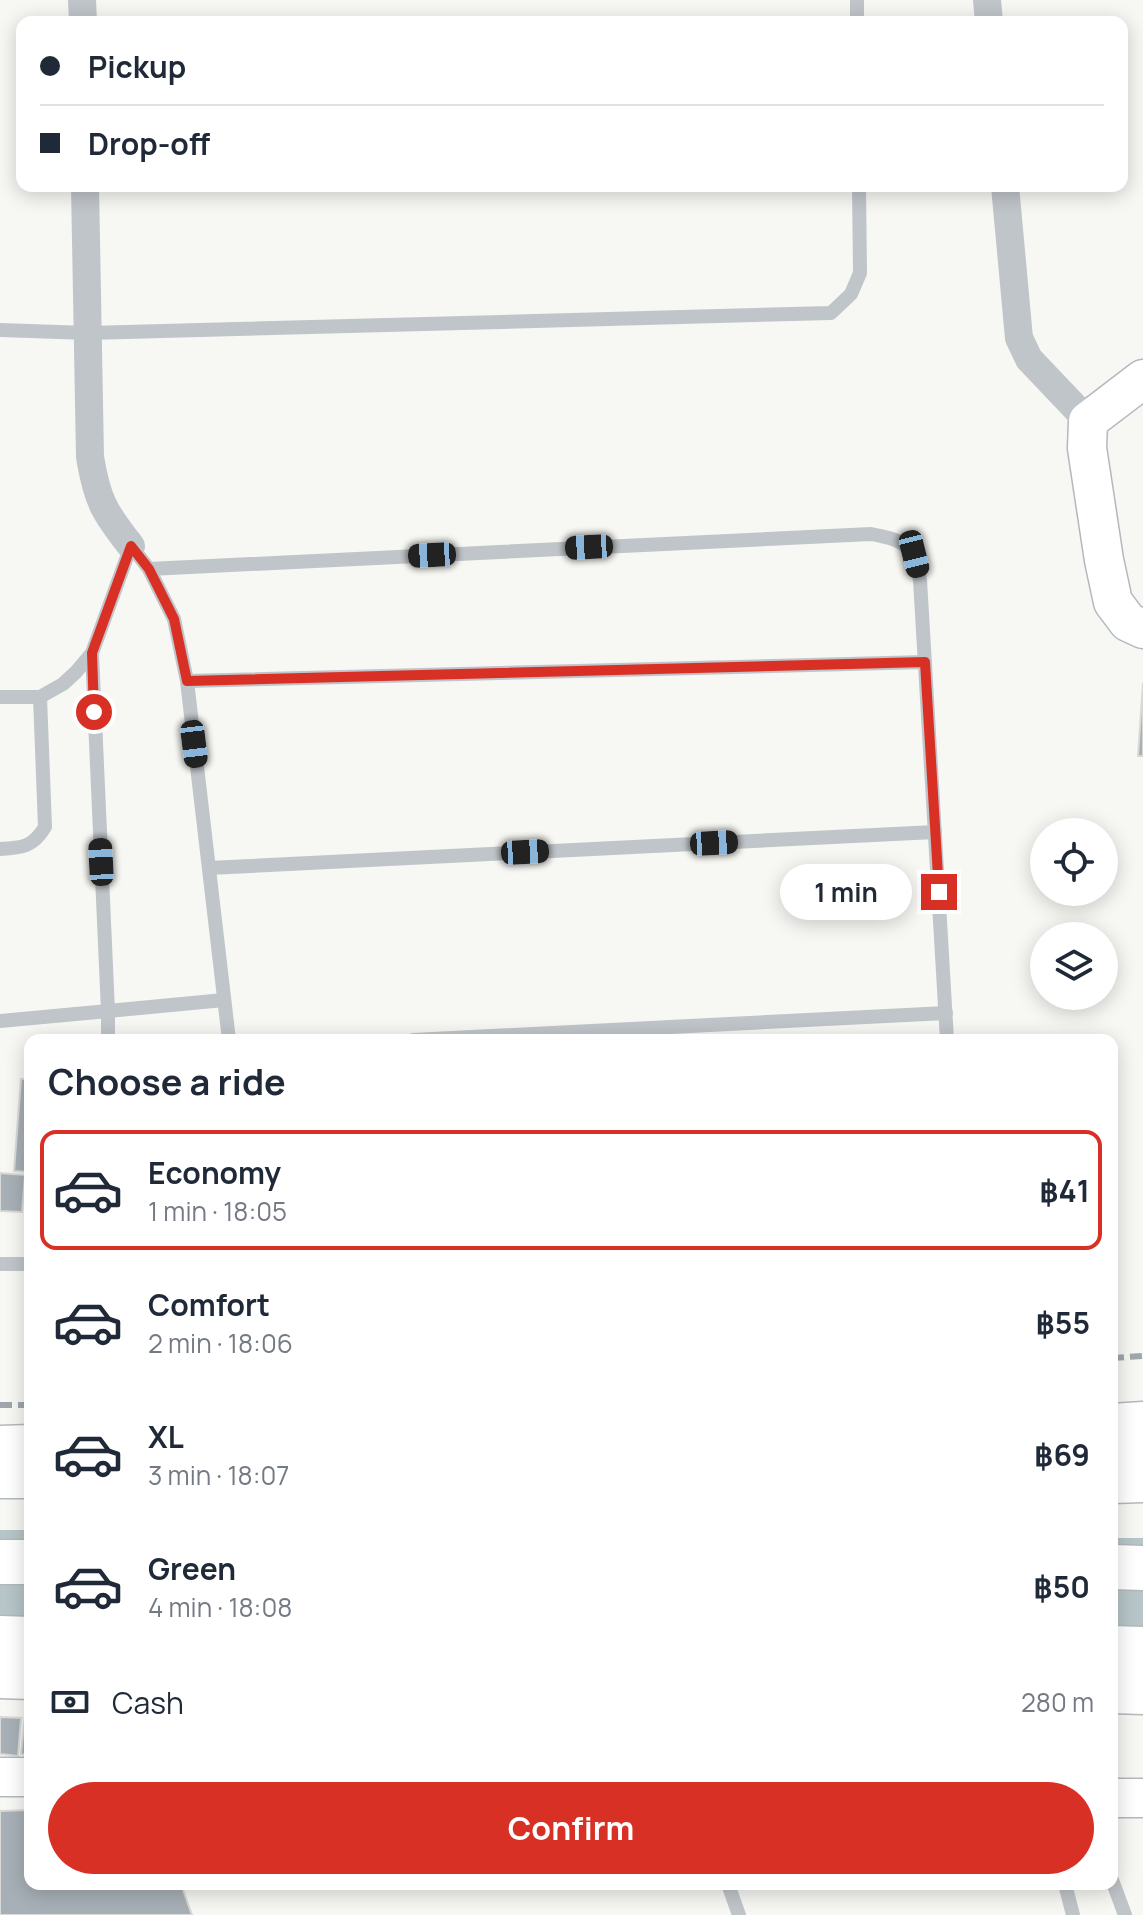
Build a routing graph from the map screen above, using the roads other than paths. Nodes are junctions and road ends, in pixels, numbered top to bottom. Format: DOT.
graph roads {
  1 [pos="85,192"];
  2 [pos="859,192"];
  3 [pos="1006,192"];
  4 [pos="0,330"];
  5 [pos="88,333"];
  6 [pos="1143,379"];
  7 [pos="1088,421"];
  8 [pos="131,546"];
  9 [pos="149,569"];
  10 [pos="1143,629"];
  11 [pos="92,653"];
  12 [pos="925,662"];
  13 [pos="187,681"];
  14 [pos="0,697"];
  15 [pos="40,697"];
  16 [pos="935,832"];
  17 [pos="0,849"];
  18 [pos="209,868"];
  19 [pos="224,1000"];
  20 [pos="108,1011"];
  21 [pos="946,1013"];
  22 [pos="0,1021"];
  23 [pos="108,1034"];
  24 [pos="228,1034"];
  25 [pos="531,1034"];
  26 [pos="947,1034"];
  27 [pos="0,1264"];
  28 [pos="24,1264"];
  29 [pos="1143,1421"];
  30 [pos="1118,1423"];
  31 [pos="24,1444"];
  32 [pos="0,1445"];
  33 [pos="1118,1450"];
  34 [pos="1143,1451"];
  35 [pos="0,1479"];
  36 [pos="24,1479"];
  37 [pos="1143,1483"];
  38 [pos="1118,1484"];
  39 [pos="0,1562"];
  40 [pos="24,1562"];
  41 [pos="1118,1567"];
  42 [pos="1143,1568"];
  43 [pos="0,1638"];
  44 [pos="24,1639"];
  45 [pos="1118,1648"];
  46 [pos="1143,1649"];
  47 [pos="0,1676"];
  48 [pos="24,1677"];
  49 [pos="1118,1691"];
  50 [pos="1143,1692"];
  51 [pos="0,1777"];
  52 [pos="24,1777"];
  53 [pos="1118,1798"];
  54 [pos="1143,1798"];
  55 [pos="730,1890"];
  56 [pos="1067,1890"];
  57 [pos="1116,1890"];
  58 [pos="739,1915"];
  59 [pos="1073,1915"];
  60 [pos="1125,1915"];
  1 -- 5 [label="street"];
  2 -- 5 [label="lane"];
  3 -- 7 [label="street"];
  4 -- 5 [label="lane"];
  5 -- 8 [label="street"];
  6 -- 7 [label="street"];
  7 -- 10 [label="street"];
  8 -- 9 [label="lane"];
  8 -- 11 [label="lane"];
  9 -- 12 [label="lane"];
  9 -- 13 [label="lane"];
  11 -- 15 [label="lane"];
  11 -- 20 [label="lane"];
  12 -- 13 [label="lane"];
  12 -- 16 [label="lane"];
  13 -- 18 [label="lane"];
  14 -- 15 [label="lane"];
  15 -- 17 [label="lane"];
  16 -- 18 [label="lane"];
  16 -- 21 [label="lane"];
  18 -- 19 [label="lane"];
  19 -- 20 [label="lane"];
  19 -- 24 [label="lane"];
  20 -- 22 [label="lane"];
  20 -- 23 [label="lane"];
  21 -- 25 [label="lane"];
  21 -- 26 [label="lane"];
  27 -- 28 [label="lane"];
  29 -- 30 [label="street"];
  31 -- 32 [label="street"];
  33 -- 34 [label="street"];
  35 -- 36 [label="street"];
  37 -- 38 [label="street"];
  39 -- 40 [label="highway"];
  41 -- 42 [label="highway"];
  43 -- 44 [label="highway"];
  45 -- 46 [label="highway"];
  47 -- 48 [label="highway"];
  49 -- 50 [label="highway"];
  51 -- 52 [label="street"];
  53 -- 54 [label="street"];
  55 -- 58 [label="lane"];
  56 -- 59 [label="lane"];
  57 -- 60 [label="lane"];
}
